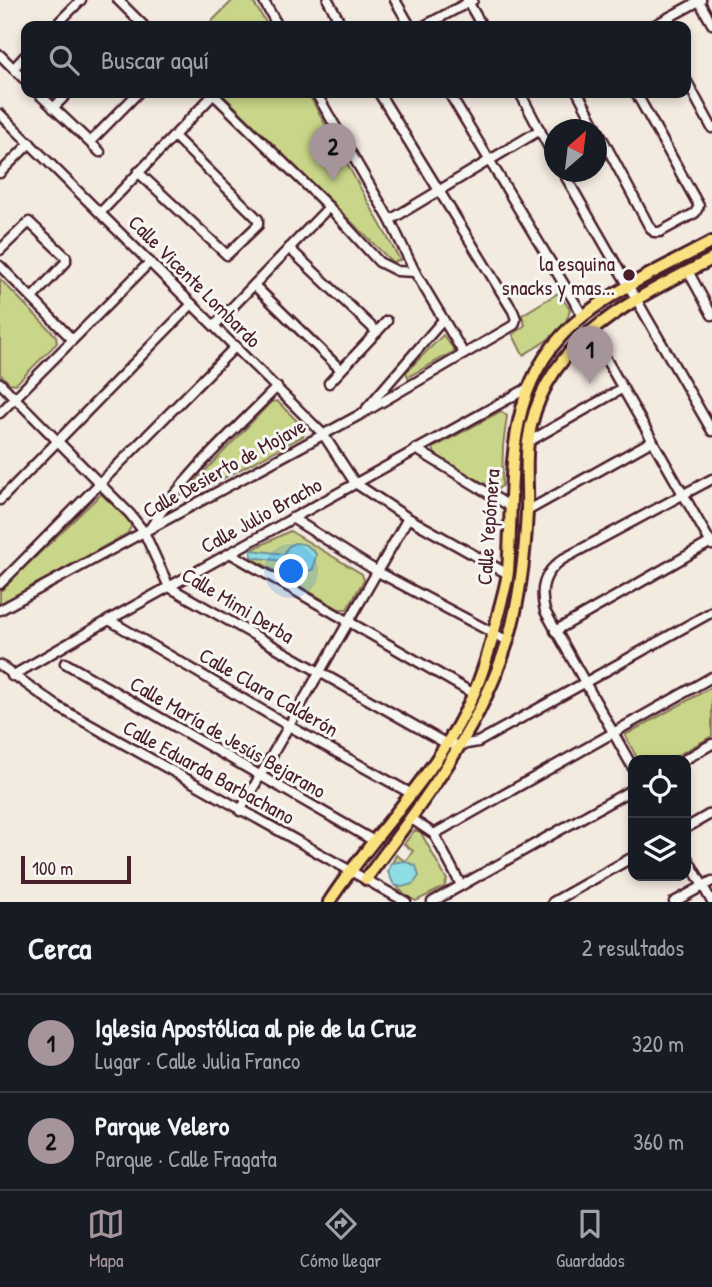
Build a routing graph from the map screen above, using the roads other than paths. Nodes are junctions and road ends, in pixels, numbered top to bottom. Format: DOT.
graph roads {
  1 [pos="81,0"];
  2 [pos="118,0"];
  3 [pos="263,0"];
  4 [pos="328,0"];
  5 [pos="395,0"];
  6 [pos="469,1"];
  7 [pos="700,1"];
  8 [pos="60,21"];
  9 [pos="136,21"];
  10 [pos="275,21"];
  11 [pos="339,21"];
  12 [pos="407,21"];
  13 [pos="433,21"];
  14 [pos="479,21"];
  15 [pos="664,21"];
  16 [pos="712,24"];
  17 [pos="0,55"];
  18 [pos="21,60"];
  19 [pos="14,68"];
  20 [pos="21,76"];
  21 [pos="691,88"];
  22 [pos="43,98"];
  23 [pos="63,98"];
  24 [pos="133,98"];
  25 [pos="208,98"];
  26 [pos="216,98"];
  27 [pos="320,98"];
  28 [pos="382,98"];
  29 [pos="452,98"];
  30 [pos="526,98"];
  31 [pos="581,98"];
  32 [pos="639,98"];
  33 [pos="53,107"];
  34 [pos="0,114"];
  35 [pos="712,128"];
  36 [pos="540,130"];
  37 [pos="174,136"];
  38 [pos="544,137"];
  39 [pos="90,142"];
  40 [pos="30,143"];
  41 [pos="100,152"];
  42 [pos="489,160"];
  43 [pos="138,172"];
  44 [pos="0,173"];
  45 [pos="569,182"];
  46 [pos="440,190"];
  47 [pos="329,207"];
  48 [pos="101,212"];
  49 [pos="390,220"];
  50 [pos="712,242"];
  51 [pos="289,248"];
  52 [pos="0,250"];
  53 [pos="712,259"];
  54 [pos="150,262"];
  55 [pos="0,266"];
  56 [pos="688,271"];
  57 [pos="415,272"];
  58 [pos="254,285"];
  59 [pos="628,288"];
  60 [pos="32,298"];
  61 [pos="636,300"];
  62 [pos="192,304"];
  63 [pos="712,315"];
  64 [pos="583,316"];
  65 [pos="443,320"];
  66 [pos="387,321"];
  67 [pos="215,325"];
  68 [pos="590,331"];
  69 [pos="377,332"];
  70 [pos="72,339"];
  71 [pos="236,346"];
  72 [pos="464,354"];
  73 [pos="341,370"];
  74 [pos="0,383"];
  75 [pos="329,383"];
  76 [pos="277,387"];
  77 [pos="528,388"];
  78 [pos="623,388"];
  79 [pos="14,398"];
  80 [pos="0,413"];
  81 [pos="363,413"];
  82 [pos="712,430"];
  83 [pos="323,434"];
  84 [pos="58,441"];
  85 [pos="652,441"];
  86 [pos="528,442"];
  87 [pos="416,449"];
  88 [pos="712,479"];
  89 [pos="100,482"];
  90 [pos="355,483"];
  91 [pos="683,494"];
  92 [pos="0,500"];
  93 [pos="511,507"];
  94 [pos="527,511"];
  95 [pos="292,518"];
  96 [pos="408,519"];
  97 [pos="147,531"];
  98 [pos="711,543"];
  99 [pos="230,553"];
  100 [pos="379,572"];
  101 [pos="508,574"];
  102 [pos="0,583"];
  103 [pos="169,587"];
  104 [pos="0,610"];
  105 [pos="712,612"];
  106 [pos="109,620"];
  107 [pos="348,622"];
  108 [pos="555,631"];
  109 [pos="495,635"];
  110 [pos="508,641"];
  111 [pos="65,663"];
  112 [pos="0,665"];
  113 [pos="318,674"];
  114 [pos="12,676"];
  115 [pos="712,677"];
  116 [pos="585,683"];
  117 [pos="474,694"];
  118 [pos="289,726"];
  119 [pos="614,734"];
  120 [pos="447,744"];
  121 [pos="712,744"];
  122 [pos="461,746"];
  123 [pos="691,756"];
  124 [pos="628,759"];
  125 [pos="260,777"];
  126 [pos="628,792"];
  127 [pos="412,794"];
  128 [pos="240,811"];
  129 [pos="712,813"];
  130 [pos="410,818"];
  131 [pos="691,825"];
  132 [pos="434,834"];
  133 [pos="374,841"];
  134 [pos="628,860"];
  135 [pos="691,865"];
  136 [pos="349,870"];
  137 [pos="366,879"];
  138 [pos="712,881"];
  139 [pos="461,885"];
  140 [pos="703,886"];
  141 [pos="329,902"];
  142 [pos="407,902"];
  143 [pos="432,902"];
  144 [pos="553,902"];
  145 [pos="674,902"];
  146 [pos="712,902"];
  1 -- 8 [label="street"];
  2 -- 9 [label="street"];
  3 -- 10 [label="street"];
  4 -- 11 [label="street"];
  5 -- 12 [label="street"];
  6 -- 13 [label="street"];
  6 -- 14 [label="street"];
  7 -- 15 [label="street"];
  7 -- 16 [label="street"];
  17 -- 19 [label="street"];
  18 -- 19 [label="street"];
  19 -- 20 [label="street"];
  21 -- 35 [label="street"];
  22 -- 33 [label="street"];
  23 -- 33 [label="street"];
  24 -- 39 [label="street"];
  25 -- 37 [label="street"];
  26 -- 47 [label="street"];
  27 -- 49 [label="street"];
  28 -- 46 [label="street"];
  29 -- 42 [label="street"];
  30 -- 36 [label="street"];
  31 -- 32 [label="street"];
  33 -- 39 [label="street"];
  34 -- 40 [label="street, Calle Vicente Lombardo"];
  36 -- 38 [label="street"];
  36 -- 42 [label="street"];
  37 -- 43 [label="street"];
  37 -- 43 [label="street"];
  39 -- 41 [label="street"];
  40 -- 44 [label="street"];
  40 -- 48 [label="street, Calle Vicente Lombardo"];
  42 -- 46 [label="street"];
  42 -- 64 [label="street"];
  43 -- 48 [label="street"];
  45 -- 59 [label="street"];
  46 -- 49 [label="street"];
  46 -- 72 [label="street"];
  47 -- 51 [label="street"];
  47 -- 57 [label="street"];
  48 -- 54 [label="street, Calle Vicente Lombardo"];
  49 -- 57 [label="street"];
  50 -- 59 [label="main road, Calle Yepómera"];
  51 -- 58 [label="street"];
  51 -- 69 [label="street"];
  52 -- 60 [label="street"];
  53 -- 56 [label="main road, Calle Yepómera"];
  54 -- 62 [label="street, Calle Vicente Lombardo"];
  54 -- 70 [label="street"];
  55 -- 60 [label="street"];
  56 -- 61 [label="main road, Calle Yepómera"];
  56 -- 63 [label="street"];
  57 -- 65 [label="street"];
  58 -- 67 [label="street"];
  58 -- 73 [label="street"];
  59 -- 61 [label="street"];
  59 -- 64 [label="main road, Calle Yepómera"];
  60 -- 70 [label="street"];
  61 -- 68 [label="main road, Calle Yepómera"];
  61 -- 82 [label="street"];
  62 -- 67 [label="street, Calle Vicente Lombardo"];
  62 -- 84 [label="street"];
  64 -- 77 [label="main road, Calle Yepómera"];
  65 -- 72 [label="street"];
  65 -- 81 [label="street"];
  66 -- 69 [label="street"];
  67 -- 71 [label="street, Calle Vicente Lombardo"];
  68 -- 78 [label="street"];
  68 -- 86 [label="main road, Calle Yepómera"];
  69 -- 73 [label="street"];
  70 -- 79 [label="street"];
  71 -- 76 [label="street, Calle Vicente Lombardo"];
  71 -- 89 [label="street"];
  72 -- 81 [label="street, Calle Desierto de Mojave"];
  73 -- 75 [label="street"];
  74 -- 79 [label="street, Calle Mimi Derba"];
  76 -- 83 [label="street, Calle Vicente Lombardo"];
  76 -- 97 [label="street"];
  77 -- 87 [label="street, Calle Julio Bracho"];
  77 -- 93 [label="main road, Calle Yepómera"];
  78 -- 85 [label="street"];
  78 -- 86 [label="street"];
  79 -- 80 [label="street"];
  79 -- 84 [label="street, Calle Mimi Derba"];
  81 -- 83 [label="street, Calle Desierto de Mojave"];
  83 -- 90 [label="street, Calle Vicente Lombardo"];
  83 -- 97 [label="street, Calle Desierto de Mojave"];
  84 -- 89 [label="street, Calle Mimi Derba"];
  84 -- 92 [label="street"];
  85 -- 91 [label="street"];
  85 -- 94 [label="street"];
  86 -- 94 [label="main road, Calle Yepómera"];
  87 -- 90 [label="street, Calle Julio Bracho"];
  87 -- 93 [label="street"];
  88 -- 91 [label="street"];
  89 -- 97 [label="street, Calle Mimi Derba"];
  89 -- 102 [label="street"];
  90 -- 95 [label="street, Calle Julio Bracho"];
  90 -- 96 [label="street"];
  91 -- 98 [label="street"];
  91 -- 108 [label="street"];
  93 -- 101 [label="main road, Calle Yepómera"];
  94 -- 110 [label="main road, Calle Yepómera"];
  95 -- 99 [label="street, Calle Julio Bracho"];
  95 -- 100 [label="street"];
  96 -- 100 [label="street"];
  96 -- 101 [label="street"];
  97 -- 103 [label="street, Calle Mimi Derba"];
  97 -- 104 [label="street, Calle Desierto de Mojave"];
  98 -- 108 [label="street"];
  99 -- 103 [label="street, Calle Julio Bracho"];
  99 -- 107 [label="street"];
  100 -- 107 [label="street"];
  100 -- 109 [label="street"];
  101 -- 109 [label="main road, Calle Yepómera"];
  103 -- 106 [label="street, Calle Julio Bracho"];
  103 -- 113 [label="street, Calle Mimi Derba"];
  105 -- 116 [label="street"];
  106 -- 114 [label="street, Calle Julio Bracho"];
  106 -- 118 [label="street, Calle Clara Calderón"];
  107 -- 113 [label="street"];
  107 -- 117 [label="street"];
  108 -- 116 [label="street"];
  109 -- 110 [label="street"];
  109 -- 117 [label="main road, Calle Yepómera"];
  110 -- 122 [label="main road, Calle Yepómera"];
  111 -- 125 [label="street, Calle María de Jesús Bejarano"];
  112 -- 114 [label="street, Calle Eduarda Barbachano"];
  113 -- 118 [label="street"];
  113 -- 120 [label="street, Calle Mimi Derba"];
  114 -- 128 [label="street, Calle Eduarda Barbachano"];
  115 -- 119 [label="street"];
  116 -- 119 [label="street"];
  116 -- 122 [label="street"];
  117 -- 120 [label="main road, Calle Yepómera"];
  118 -- 125 [label="street"];
  118 -- 127 [label="street, Calle Clara Calderón"];
  119 -- 124 [label="street"];
  119 -- 132 [label="street"];
  120 -- 122 [label="street"];
  120 -- 127 [label="main road, Calle Yepómera"];
  121 -- 123 [label="street"];
  122 -- 130 [label="main road, Calle Yepómera"];
  125 -- 128 [label="street"];
  125 -- 133 [label="street, Calle María de Jesús Bejarano"];
  126 -- 139 [label="street"];
  127 -- 133 [label="main road, Calle Yepómera"];
  128 -- 136 [label="street, Calle Eduarda Barbachano"];
  129 -- 131 [label="street"];
  130 -- 132 [label="street"];
  130 -- 137 [label="main road, Calle Yepómera"];
  132 -- 139 [label="street"];
  133 -- 136 [label="main road, Calle Yepómera"];
  134 -- 144 [label="street"];
  135 -- 140 [label="street"];
  136 -- 137 [label="street, Calle Eduarda Barbachano"];
  136 -- 141 [label="main road, Calle Yepómera"];
  137 -- 142 [label="street, Calle Eduarda Barbachano"];
  138 -- 140 [label="street"];
  139 -- 143 [label="street"];
  140 -- 145 [label="street"];
  140 -- 146 [label="street"];
}
